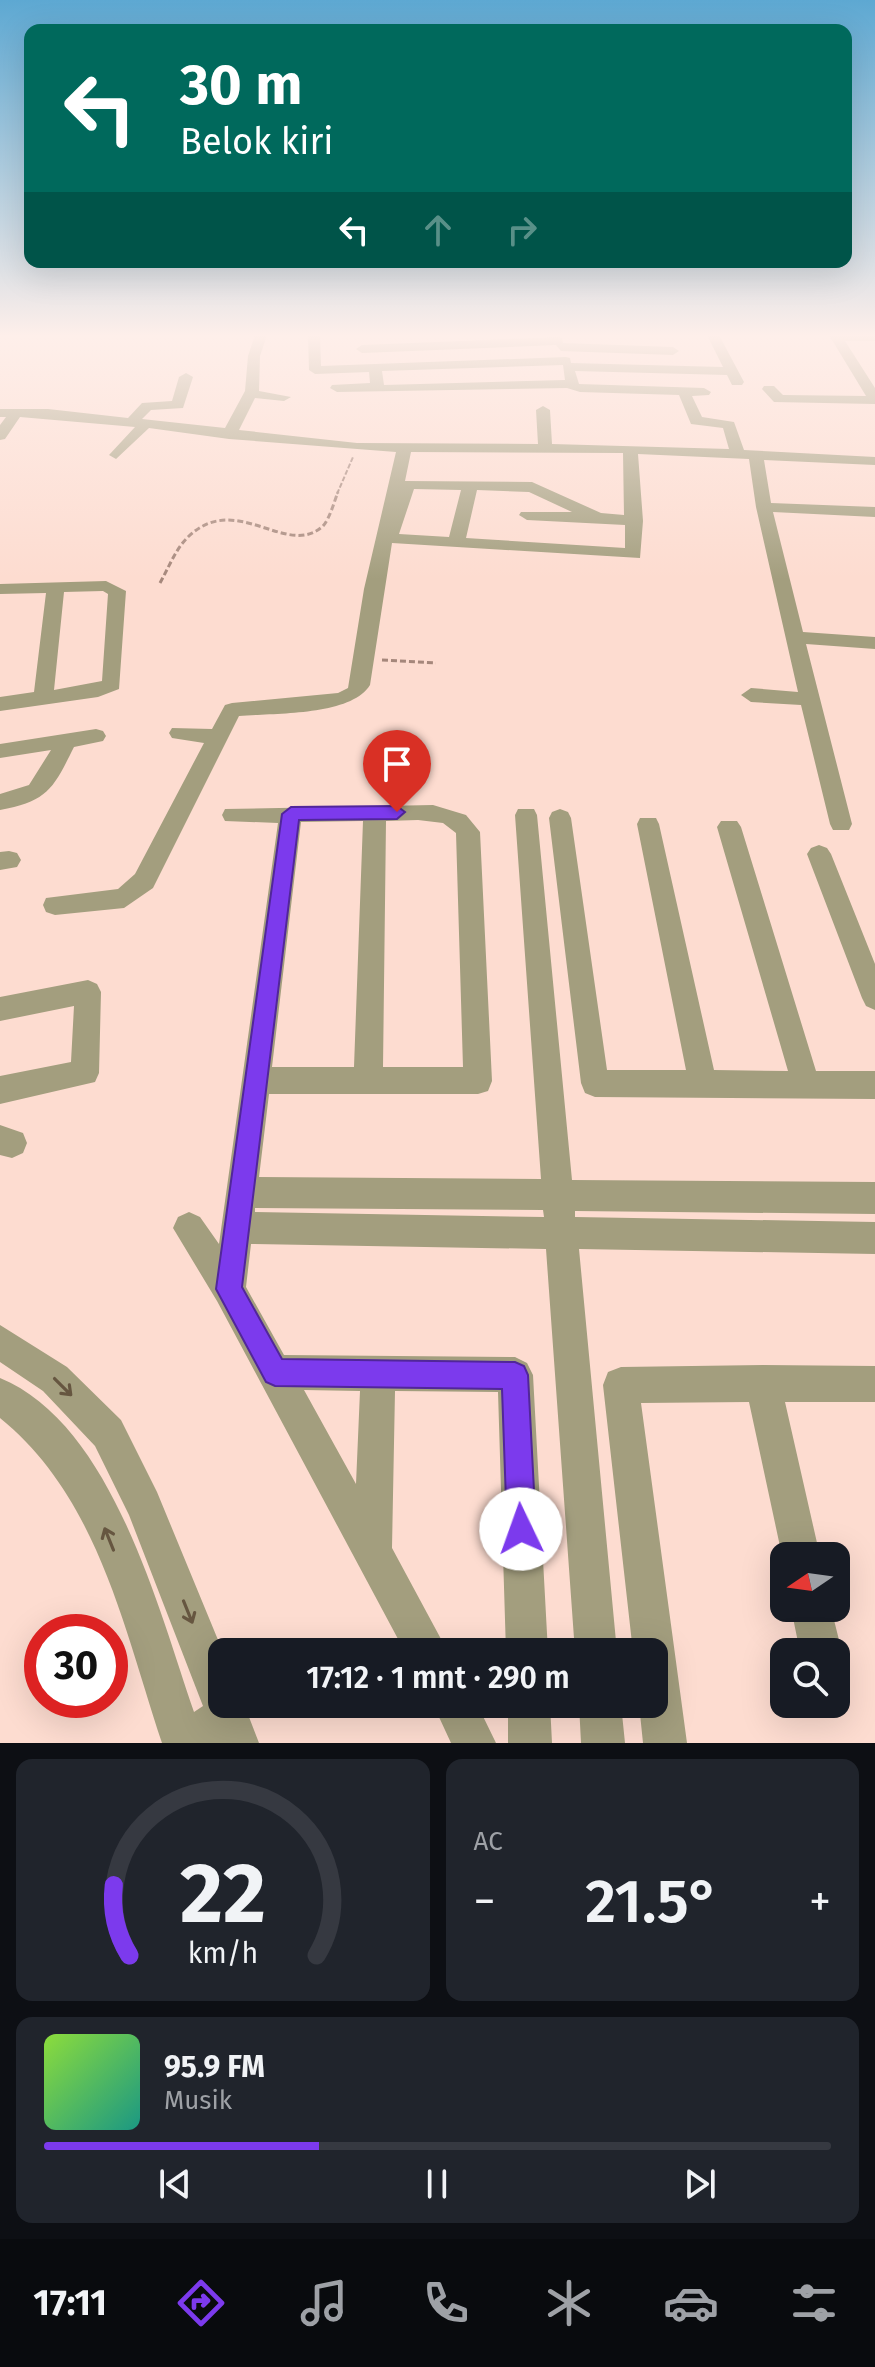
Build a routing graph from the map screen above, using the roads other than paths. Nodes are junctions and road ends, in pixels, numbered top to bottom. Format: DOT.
graph roads {
  1 [pos="7,416"];
  2 [pos="45,416"];
  3 [pos="75,416"];
  4 [pos="142,416"];
  5 [pos="239,416"];
  6 [pos="543,416"];
  7 [pos="694,416"];
  8 [pos="138,424"];
  9 [pos="35,429"];
  10 [pos="229,435"];
  11 [pos="0,436"];
  12 [pos="545,448"];
  13 [pos="404,449"];
  14 [pos="630,449"];
  15 [pos="116,455"];
  16 [pos="747,456"];
  17 [pos="875,461"];
  18 [pos="470,486"];
  19 [pos="532,487"];
  20 [pos="764,507"];
  21 [pos="875,512"];
  22 [pos="527,515"];
  23 [pos="598,518"];
  24 [pos="635,521"];
  25 [pos="387,538"];
  26 [pos="456,543"];
  27 [pos="523,548"];
  28 [pos="56,587"];
  29 [pos="0,589"];
  30 [pos="794,637"];
  31 [pos="875,643"];
  32 [pos="751,695"];
  33 [pos="43,699"];
  34 [pos="810,699"];
  35 [pos="0,704"];
  36 [pos="179,733"];
  37 [pos="96,736"];
  38 [pos="217,737"];
  39 [pos="66,741"];
  40 [pos="0,751"];
  41 [pos="0,802"];
  42 [pos="375,813"];
  43 [pos="291,814"];
  44 [pos="233,815"];
  45 [pos="526,815"];
  46 [pos="560,818"];
  47 [pos="648,824"];
  48 [pos="841,824"];
  49 [pos="729,827"];
  50 [pos="819,854"];
  51 [pos="55,905"];
  52 [pos="875,998"];
  53 [pos="0,1009"];
  54 [pos="256,1080"];
  55 [pos="368,1080"];
  56 [pos="703,1084"];
  57 [pos="806,1085"];
  58 [pos="875,1085"];
  59 [pos="0,1090"];
  60 [pos="241,1192"];
  61 [pos="558,1195"];
  62 [pos="875,1198"];
  63 [pos="189,1228"];
  64 [pos="237,1228"];
  65 [pos="561,1233"];
  66 [pos="875,1238"];
  67 [pos="229,1289"];
  68 [pos="0,1342"];
  69 [pos="275,1372"];
  70 [pos="378,1374"];
  71 [pos="763,1383"];
  72 [pos="875,1384"];
  73 [pos="0,1396"];
  74 [pos="797,1542"];
  75 [pos="373,1548"];
  76 [pos="420,1638"];
  77 [pos="526,1638"];
  78 [pos="595,1638"];
  79 [pos="208,1668"];
  80 [pos="224,1718"];
  81 [pos="461,1718"];
  82 [pos="529,1718"];
  83 [pos="601,1718"];
  84 [pos="185,1743"];
  85 [pos="474,1743"];
  86 [pos="530,1743"];
  87 [pos="603,1743"];
  88 [pos="665,1743"];
  1 -- 11 [label="street"];
  2 -- 9 [label="street"];
  3 -- 8 [label="street"];
  4 -- 8 [label="street"];
  5 -- 10 [label="street"];
  6 -- 12 [label="street"];
  7 -- 16 [label="street"];
  8 -- 10 [label="street"];
  8 -- 15 [label="street"];
  10 -- 13 [label="street"];
  12 -- 13 [label="street"];
  12 -- 14 [label="street"];
  13 -- 25 [label="street"];
  14 -- 16 [label="street"];
  14 -- 24 [label="street"];
  16 -- 17 [label="street"];
  16 -- 20 [label="street"];
  18 -- 19 [label="street"];
  18 -- 25 [label="street"];
  18 -- 26 [label="street"];
  19 -- 22 [label="street"];
  19 -- 23 [label="street"];
  20 -- 21 [label="street"];
  20 -- 30 [label="street"];
  22 -- 23 [label="street"];
  22 -- 27 [label="street"];
  23 -- 24 [label="street"];
  24 -- 27 [label="street"];
  25 -- 26 [label="street"];
  25 -- 38 [label="street"];
  26 -- 27 [label="street"];
  28 -- 29 [label="street"];
  28 -- 33 [label="street"];
  28 -- 33 [label="street"];
  30 -- 31 [label="street"];
  30 -- 34 [label="street"];
  32 -- 34 [label="street"];
  33 -- 35 [label="street"];
  34 -- 48 [label="street"];
  36 -- 38 [label="street"];
  37 -- 39 [label="street"];
  38 -- 51 [label="street"];
  39 -- 40 [label="street"];
  39 -- 41 [label="street"];
  42 -- 43 [label="street"];
  42 -- 55 [label="street"];
  42 -- 55 [label="street"];
  43 -- 44 [label="street"];
  43 -- 54 [label="street"];
  45 -- 61 [label="street"];
  46 -- 56 [label="street"];
  47 -- 56 [label="street"];
  49 -- 57 [label="street"];
  50 -- 52 [label="street"];
  53 -- 59 [label="street"];
  54 -- 55 [label="street"];
  54 -- 60 [label="street"];
  56 -- 57 [label="street"];
  57 -- 58 [label="street"];
  60 -- 61 [label="street"];
  60 -- 64 [label="street"];
  61 -- 62 [label="street"];
  61 -- 65 [label="street"];
  63 -- 67 [label="street"];
  64 -- 65 [label="street"];
  64 -- 67 [label="street"];
  65 -- 66 [label="street"];
  65 -- 78 [label="street"];
  67 -- 69 [label="street"];
  68 -- 79 [label="street, one-way"];
  69 -- 70 [label="street"];
  69 -- 75 [label="street"];
  70 -- 75 [label="street"];
  70 -- 77 [label="street"];
  71 -- 72 [label="street"];
  71 -- 74 [label="street"];
  71 -- 88 [label="street"];
  84 -- 73 [label="street, one-way"];
  75 -- 76 [label="street"];
  80 -- 84 [label="street"];
  81 -- 85 [label="street"];
  82 -- 86 [label="street"];
  83 -- 87 [label="street"];
}
